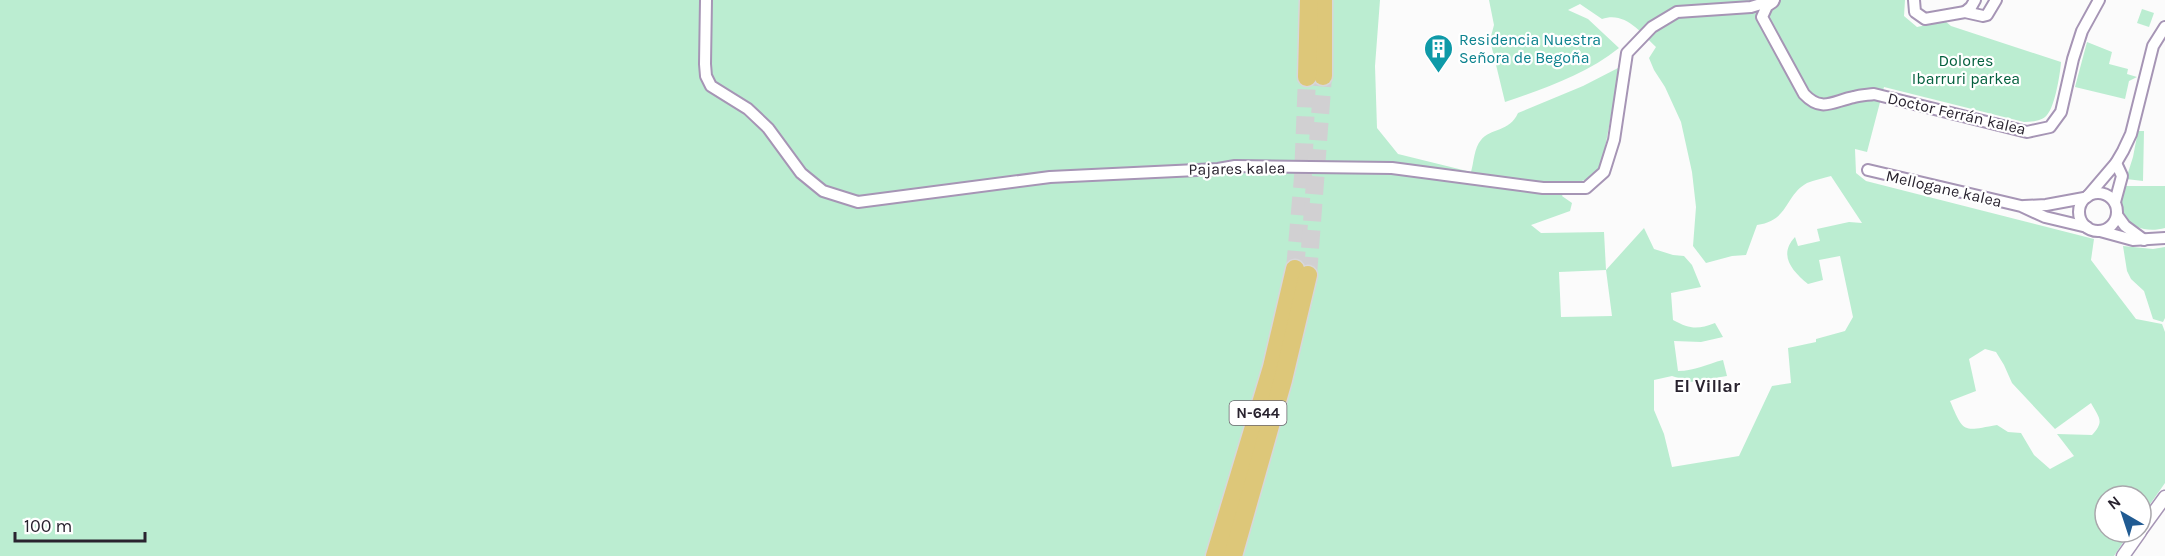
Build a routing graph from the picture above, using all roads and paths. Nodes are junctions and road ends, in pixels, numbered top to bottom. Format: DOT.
graph roads {
  1 [pos="706,0"];
  2 [pos="1309,0"];
  3 [pos="1323,0"];
  4 [pos="1775,0"];
  5 [pos="1914,0"];
  6 [pos="1976,0"];
  7 [pos="1996,0"];
  8 [pos="2099,0"];
  9 [pos="1751,7"];
  10 [pos="1965,12"];
  11 [pos="1762,17"];
  12 [pos="2165,27"];
  13 [pos="2116,163"];
  14 [pos="1868,170"];
  15 [pos="2086,197"];
  16 [pos="2115,202"];
  17 [pos="2021,206"];
  18 [pos="2117,214"];
  19 [pos="2087,227"];
  20 [pos="2100,231"];
  21 [pos="2165,238"];
  22 [pos="2144,240"];
  23 [pos="2165,497"];
  24 [pos="2153,513"];
  25 [pos="1234,555"];
  26 [pos="1215,556"];
  1 -- 9 [label="street, Pajares kalea"];
  2 -- 3 [label="highway"];
  4 -- 9 [label="street, Pajares kalea"];
  4 -- 11 [label="street"];
  5 -- 10 [label="street"];
  6 -- 10 [label="street"];
  7 -- 10 [label="street"];
  8 -- 11 [label="street, Doctor Ferrán kalea"];
  9 -- 11 [label="street, Doctor Ferrán kalea"];
  12 -- 13 [label="street"];
  13 -- 15 [label="street"];
  13 -- 16 [label="street"];
  14 -- 17 [label="street, Mellogane kalea"];
  15 -- 16 [label="street"];
  15 -- 17 [label="street, Mellogane kalea"];
  15 -- 19 [label="street"];
  16 -- 18 [label="street"];
  17 -- 19 [label="street, Mellogane kalea"];
  18 -- 20 [label="street"];
  18 -- 22 [label="street"];
  19 -- 20 [label="street"];
  20 -- 22 [label="street"];
  21 -- 22 [label="street"];
  23 -- 24 [label="street"];
  25 -- 26 [label="highway, N-644"];
}
